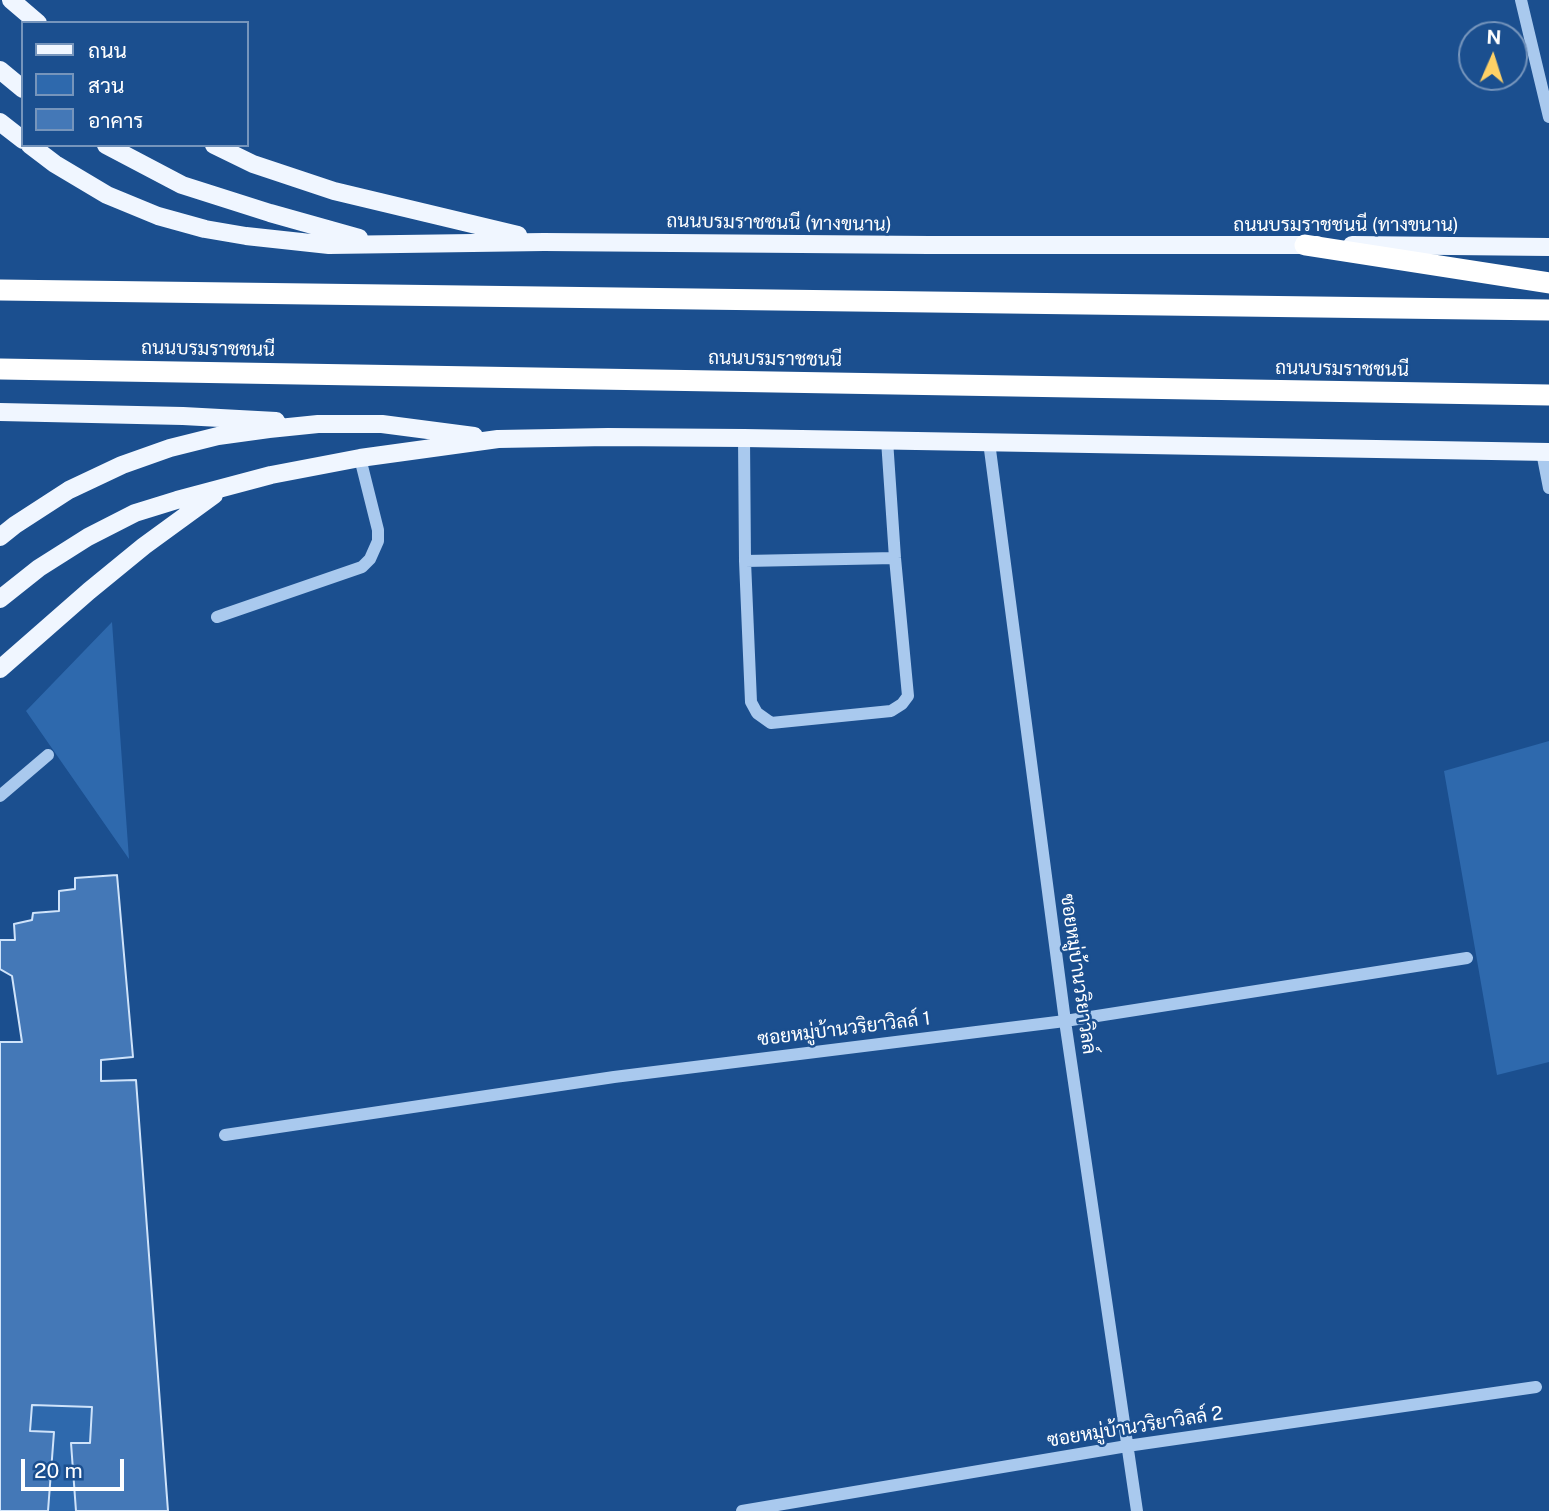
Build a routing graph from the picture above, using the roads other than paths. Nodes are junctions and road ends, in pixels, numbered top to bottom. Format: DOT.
graph roads {
  1 [pos="11,0"];
  2 [pos="1521,0"];
  3 [pos="36,21"];
  4 [pos="0,70"];
  5 [pos="21,87"];
  6 [pos="1549,117"];
  7 [pos="0,122"];
  8 [pos="21,138"];
  9 [pos="33,147"];
  10 [pos="110,147"];
  11 [pos="218,147"];
  12 [pos="544,242"];
  13 [pos="379,244"];
  14 [pos="1305,245"];
  15 [pos="1549,247"];
  16 [pos="1549,283"];
  17 [pos="0,290"];
  18 [pos="1549,310"];
  19 [pos="0,369"];
  20 [pos="1549,395"];
  21 [pos="0,412"];
  22 [pos="318,424"];
  23 [pos="744,438"];
  24 [pos="498,439"];
  25 [pos="887,440"];
  26 [pos="989,442"];
  27 [pos="1545,452"];
  28 [pos="360,458"];
  29 [pos="225,487"];
  30 [pos="1549,488"];
  31 [pos="0,537"];
  32 [pos="895,558"];
  33 [pos="745,561"];
  34 [pos="0,598"];
  35 [pos="217,617"];
  36 [pos="0,669"];
  37 [pos="48,755"];
  38 [pos="0,796"];
  39 [pos="1467,958"];
  40 [pos="1065,1021"];
  41 [pos="225,1135"];
  42 [pos="1536,1387"];
  43 [pos="1127,1446"];
  44 [pos="742,1511"];
  45 [pos="1137,1511"];
  1 -- 3 [label="main road"];
  2 -- 6 [label="street"];
  4 -- 5 [label="main road"];
  7 -- 8 [label="main road"];
  9 -- 13 [label="main road, ถนนบรมราชชนนี (ทางขนาน)"];
  10 -- 13 [label="main road"];
  11 -- 12 [label="main road"];
  12 -- 13 [label="main road, ถนนบรมราชชนนี (ทางขนาน)"];
  12 -- 14 [label="main road, ถนนบรมราชชนนี (ทางขนาน)"];
  14 -- 15 [label="main road, ถนนบรมราชชนนี (ทางขนาน)"];
  14 -- 16 [label="highway"];
  17 -- 18 [label="highway"];
  19 -- 20 [label="highway, ถนนบรมราชชนนี"];
  21 -- 22 [label="main road"];
  22 -- 24 [label="main road"];
  22 -- 31 [label="main road"];
  23 -- 24 [label="main road"];
  23 -- 25 [label="main road"];
  23 -- 33 [label="street"];
  24 -- 28 [label="main road"];
  25 -- 26 [label="main road"];
  25 -- 32 [label="street"];
  26 -- 27 [label="main road"];
  26 -- 40 [label="street, ซอยหมู่บ้านวริยาวิลล์"];
  27 -- 30 [label="street"];
  28 -- 29 [label="main road"];
  28 -- 35 [label="street"];
  29 -- 34 [label="main road"];
  29 -- 36 [label="main road"];
  32 -- 33 [label="street"];
  32 -- 33 [label="street"];
  37 -- 38 [label="street"];
  39 -- 40 [label="street, ซอยหมู่บ้านวริยาวิลล์ 1"];
  40 -- 41 [label="street, ซอยหมู่บ้านวริยาวิลล์ 1"];
  40 -- 43 [label="street, ซอยหมู่บ้านวริยาวิลล์"];
  42 -- 43 [label="street, ซอยหมู่บ้านวริยาวิลล์ 2"];
  43 -- 44 [label="street, ซอยหมู่บ้านวริยาวิลล์ 2"];
  43 -- 45 [label="street, ซอยหมู่บ้านวริยาวิลล์"];
}
